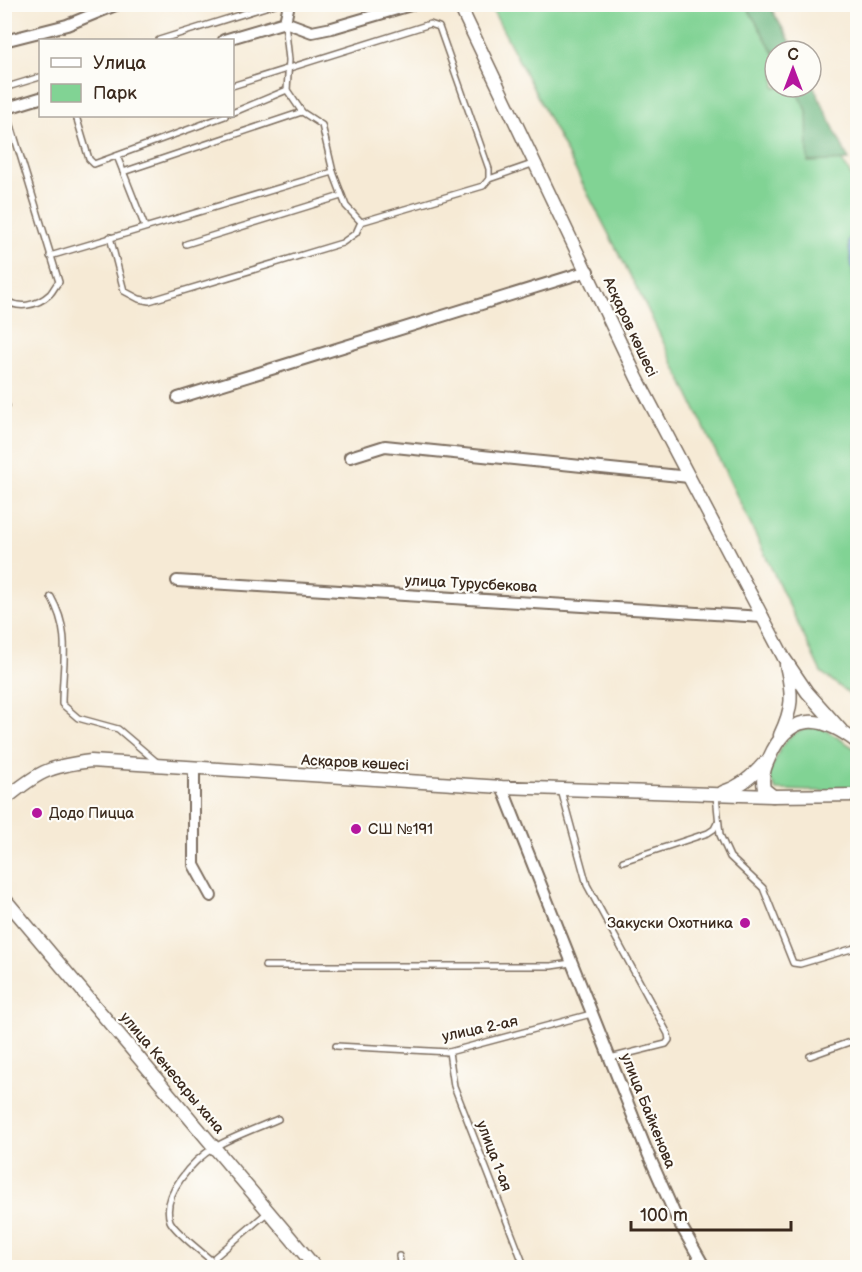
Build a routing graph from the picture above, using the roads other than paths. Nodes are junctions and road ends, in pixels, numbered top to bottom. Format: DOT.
graph roads {
  1 [pos="118,4"];
  2 [pos="275,4"];
  3 [pos="289,4"];
  4 [pos="414,4"];
  5 [pos="459,4"];
  6 [pos="285,22"];
  7 [pos="162,39"];
  8 [pos="227,39"];
  9 [pos="4,41"];
  10 [pos="289,68"];
  11 [pos="39,77"];
  12 [pos="234,85"];
  13 [pos="4,88"];
  14 [pos="287,90"];
  15 [pos="39,98"];
  16 [pos="5,109"];
  17 [pos="234,112"];
  18 [pos="302,112"];
  19 [pos="76,117"];
  20 [pos="222,117"];
  21 [pos="13,132"];
  22 [pos="4,134"];
  23 [pos="117,156"];
  24 [pos="536,163"];
  25 [pos="123,172"];
  26 [pos="333,172"];
  27 [pos="489,179"];
  28 [pos="341,196"];
  29 [pos="362,222"];
  30 [pos="145,227"];
  31 [pos="110,237"];
  32 [pos="186,244"];
  33 [pos="50,256"];
  34 [pos="588,272"];
  35 [pos="4,299"];
  36 [pos="178,398"];
  37 [pos="350,457"];
  38 [pos="689,477"];
  39 [pos="177,581"];
  40 [pos="51,597"];
  41 [pos="763,617"];
  42 [pos="784,657"];
  43 [pos="841,730"];
  44 [pos="858,742"];
  45 [pos="770,757"];
  46 [pos="162,765"];
  47 [pos="195,768"];
  48 [pos="502,787"];
  49 [pos="561,789"];
  50 [pos="716,794"];
  51 [pos="858,795"];
  52 [pos="773,796"];
  53 [pos="4,800"];
  54 [pos="717,823"];
  55 [pos="623,861"];
  56 [pos="211,896"];
  57 [pos="4,898"];
  58 [pos="858,947"];
  59 [pos="571,963"];
  60 [pos="265,966"];
  61 [pos="591,1014"];
  62 [pos="858,1039"];
  63 [pos="336,1046"];
  64 [pos="449,1052"];
  65 [pos="810,1056"];
  66 [pos="610,1058"];
  67 [pos="278,1119"];
  68 [pos="215,1147"];
  69 [pos="269,1211"];
  70 [pos="399,1256"];
  71 [pos="214,1265"];
  72 [pos="316,1268"];
  73 [pos="401,1268"];
  74 [pos="525,1268"];
  75 [pos="705,1268"];
  1 -- 9 [label="street"];
  2 -- 7 [label="lane"];
  3 -- 6 [label="street"];
  4 -- 6 [label="street"];
  5 -- 24 [label="street, Асқаров көшесі"];
  6 -- 8 [label="street"];
  6 -- 10 [label="lane"];
  10 -- 12 [label="lane"];
  10 -- 14 [label="lane"];
  10 -- 27 [label="lane"];
  11 -- 13 [label="lane"];
  14 -- 17 [label="lane"];
  14 -- 18 [label="lane"];
  15 -- 16 [label="street"];
  16 -- 21 [label="lane"];
  18 -- 25 [label="lane"];
  18 -- 26 [label="lane"];
  19 -- 23 [label="lane"];
  20 -- 23 [label="lane"];
  21 -- 22 [label="lane"];
  21 -- 33 [label="lane"];
  23 -- 25 [label="lane"];
  24 -- 27 [label="lane"];
  24 -- 34 [label="street, Асқаров көшесі"];
  25 -- 30 [label="lane"];
  26 -- 28 [label="lane"];
  26 -- 30 [label="lane"];
  27 -- 29 [label="lane"];
  28 -- 29 [label="lane"];
  28 -- 32 [label="lane"];
  29 -- 31 [label="lane"];
  30 -- 31 [label="lane"];
  31 -- 33 [label="lane"];
  33 -- 35 [label="lane"];
  34 -- 36 [label="street"];
  34 -- 38 [label="street, Асқаров көшесі"];
  37 -- 38 [label="street"];
  38 -- 41 [label="street, Асқаров көшесі"];
  39 -- 41 [label="street, улица Турусбекова"];
  40 -- 46 [label="lane"];
  41 -- 42 [label="street, Асқаров көшесі"];
  42 -- 43 [label="street"];
  42 -- 45 [label="street"];
  43 -- 44 [label="street"];
  43 -- 45 [label="street"];
  45 -- 50 [label="street"];
  45 -- 52 [label="street"];
  46 -- 47 [label="street, Асқаров көшесі"];
  46 -- 53 [label="street, Асқаров көшесі"];
  47 -- 48 [label="street, Асқаров көшесі"];
  47 -- 56 [label="street"];
  48 -- 49 [label="street, Асқаров көшесі"];
  48 -- 59 [label="street, улица Байкенова"];
  49 -- 50 [label="street, Асқаров көшесі"];
  49 -- 66 [label="lane"];
  50 -- 52 [label="street, Асқаров көшесі"];
  50 -- 54 [label="lane"];
  51 -- 52 [label="street, Асқаров көшесі"];
  54 -- 55 [label="lane"];
  54 -- 58 [label="lane"];
  57 -- 68 [label="street, улица Кенесары хана"];
  59 -- 60 [label="lane"];
  59 -- 61 [label="street, улица Байкенова"];
  61 -- 64 [label="lane, улица 2-ая"];
  61 -- 66 [label="street, улица Байкенова"];
  62 -- 65 [label="lane"];
  63 -- 64 [label="lane, улица 2-ая"];
  64 -- 74 [label="lane, улица 1-ая"];
  66 -- 75 [label="street, улица Байкенова"];
  67 -- 68 [label="lane"];
  68 -- 69 [label="street, улица Кенесары хана"];
  68 -- 71 [label="lane"];
  69 -- 71 [label="lane"];
  69 -- 72 [label="street, улица Кенесары хана"];
  70 -- 73 [label="lane"];
}
